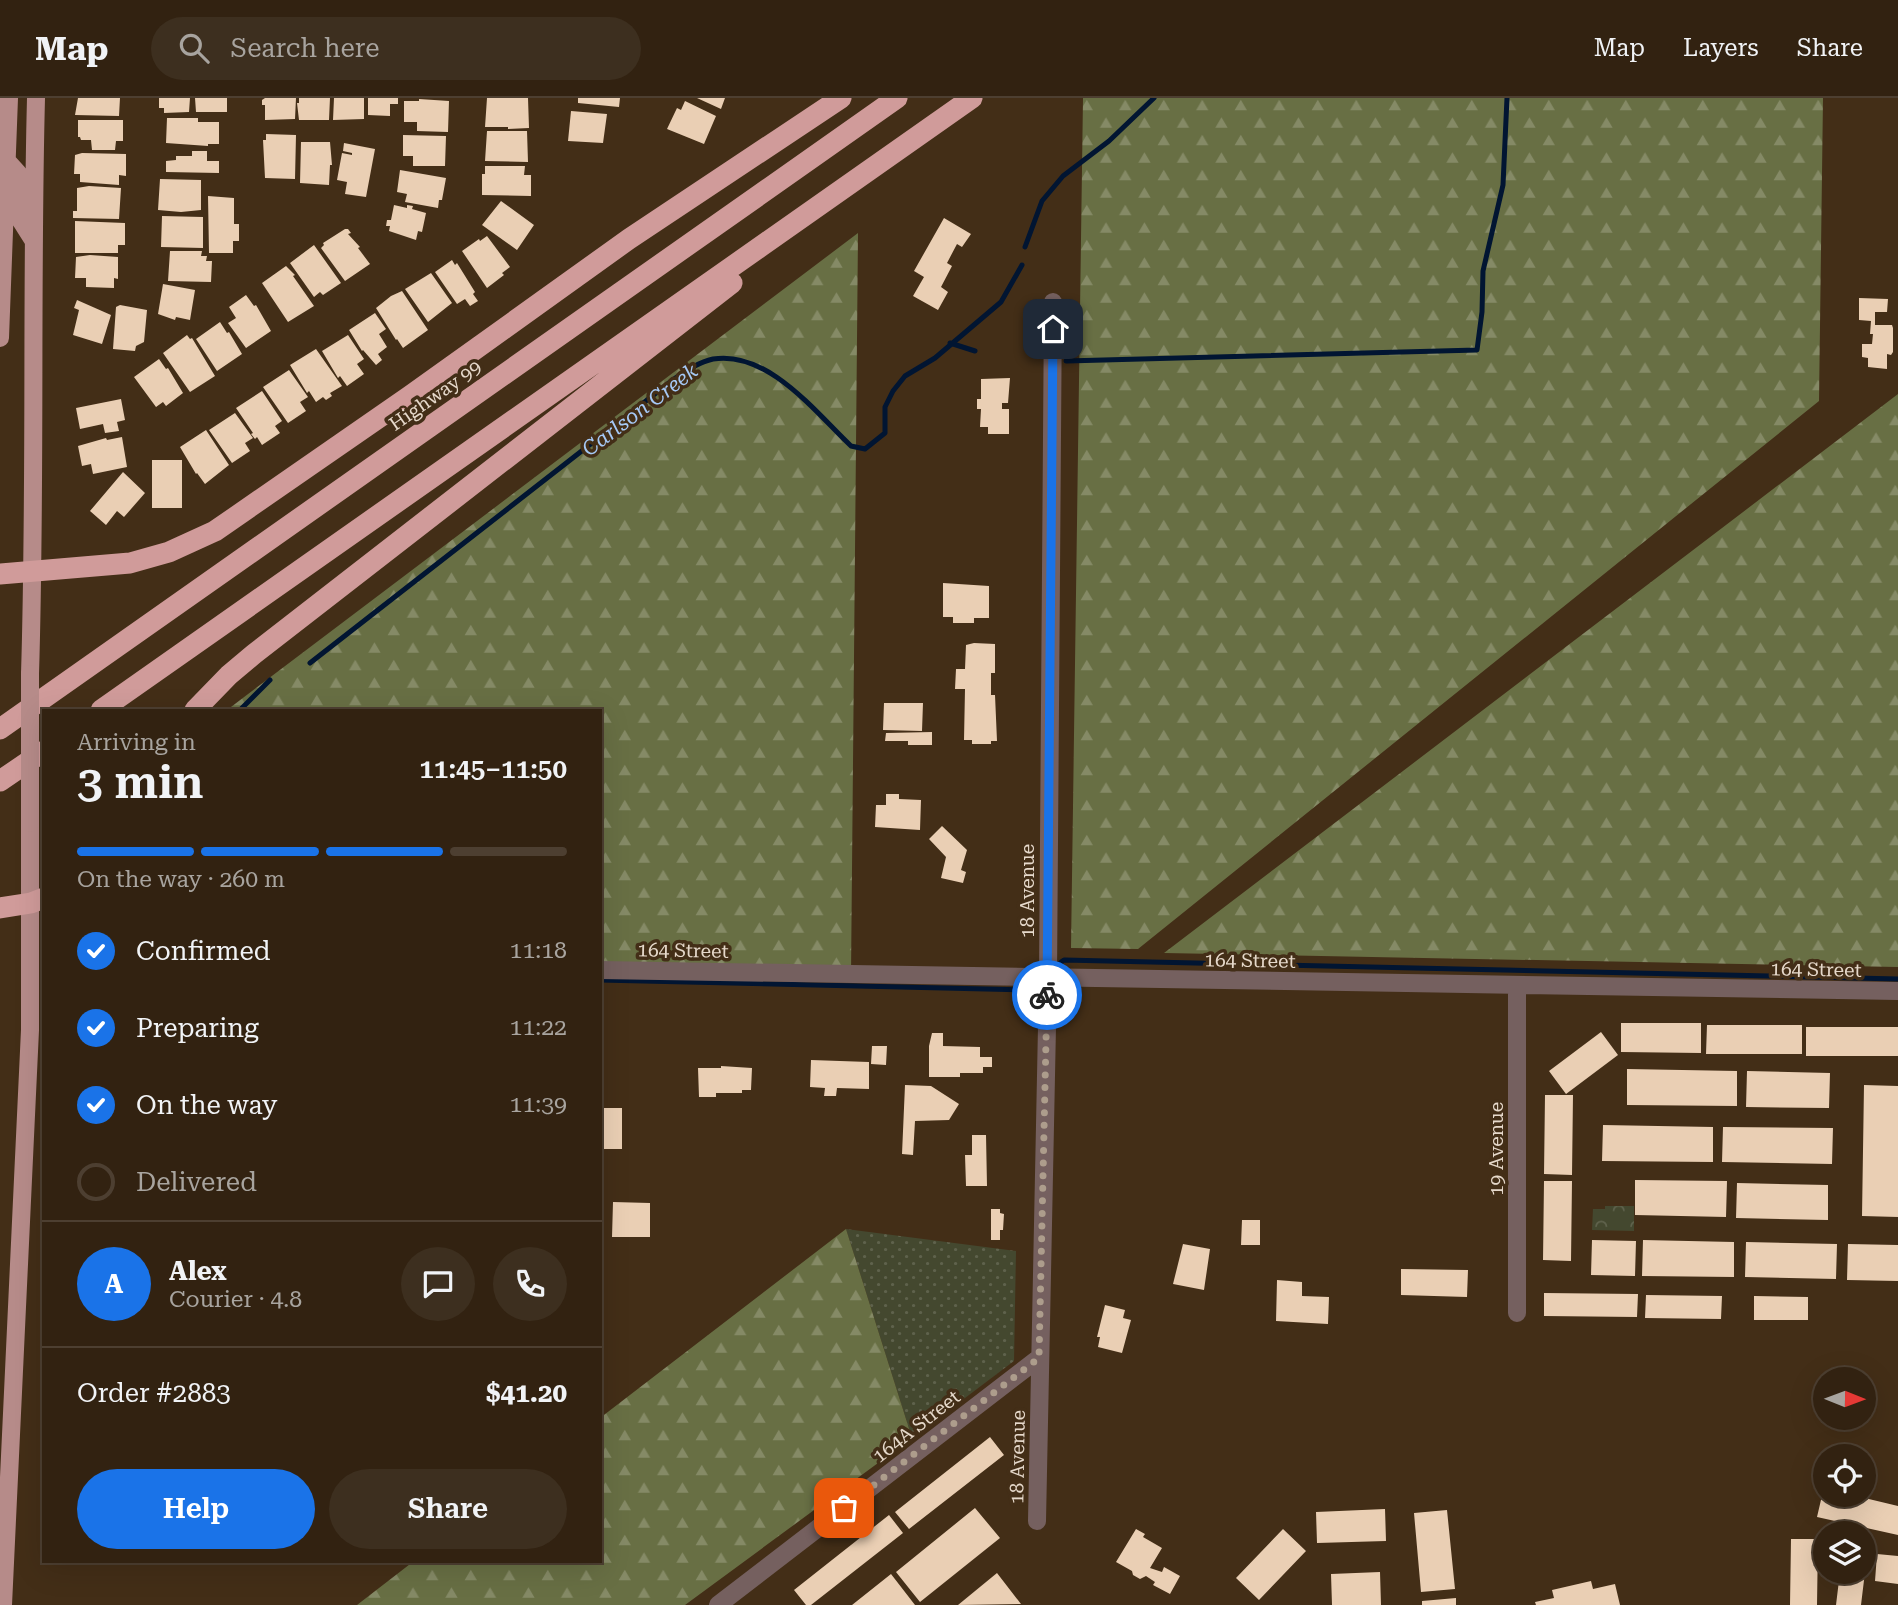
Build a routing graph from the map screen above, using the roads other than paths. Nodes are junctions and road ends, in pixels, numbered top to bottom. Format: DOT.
graph roads {
  1 [pos="9,98"];
  2 [pos="36,98"];
  3 [pos="841,98"];
  4 [pos="897,98"];
  5 [pos="972,98"];
  6 [pos="941,120"];
  7 [pos="8,162"];
  8 [pos="33,240"];
  9 [pos="1053,302"];
  10 [pos="0,338"];
  11 [pos="33,570"];
  12 [pos="0,574"];
  13 [pos="102,709"];
  14 [pos="196,709"];
  15 [pos="0,729"];
  16 [pos="42,752"];
  17 [pos="0,781"];
  18 [pos="37,901"];
  19 [pos="0,908"];
  20 [pos="602,970"];
  21 [pos="1048,977"];
  22 [pos="1517,986"];
  23 [pos="1898,991"];
  24 [pos="1517,1313"];
  25 [pos="1039,1358"];
  26 [pos="1037,1521"];
  27 [pos="0,1528"];
  28 [pos="3,1562"];
  29 [pos="2,1605"];
  30 [pos="718,1605"];
  1 -- 7 [label="main road"];
  2 -- 8 [label="main road"];
  3 -- 11 [label="highway"];
  4 -- 15 [label="highway, Highway 99"];
  5 -- 6 [label="highway"];
  6 -- 13 [label="highway"];
  6 -- 14 [label="highway"];
  7 -- 8 [label="main road"];
  7 -- 10 [label="main road"];
  8 -- 11 [label="main road"];
  9 -- 21 [label="street, 18 Avenue"];
  11 -- 12 [label="highway"];
  11 -- 18 [label="main road, bridge"];
  16 -- 17 [label="highway"];
  18 -- 19 [label="highway"];
  18 -- 28 [label="main road"];
  20 -- 21 [label="street, 164 Street"];
  21 -- 22 [label="street, 164 Street"];
  21 -- 25 [label="street, 18 Avenue"];
  22 -- 23 [label="street, 164 Street"];
  22 -- 24 [label="street, 19 Avenue"];
  25 -- 26 [label="street, 18 Avenue"];
  25 -- 30 [label="street, 164A Street"];
  27 -- 28 [label="main road"];
  28 -- 29 [label="main road"];
}
